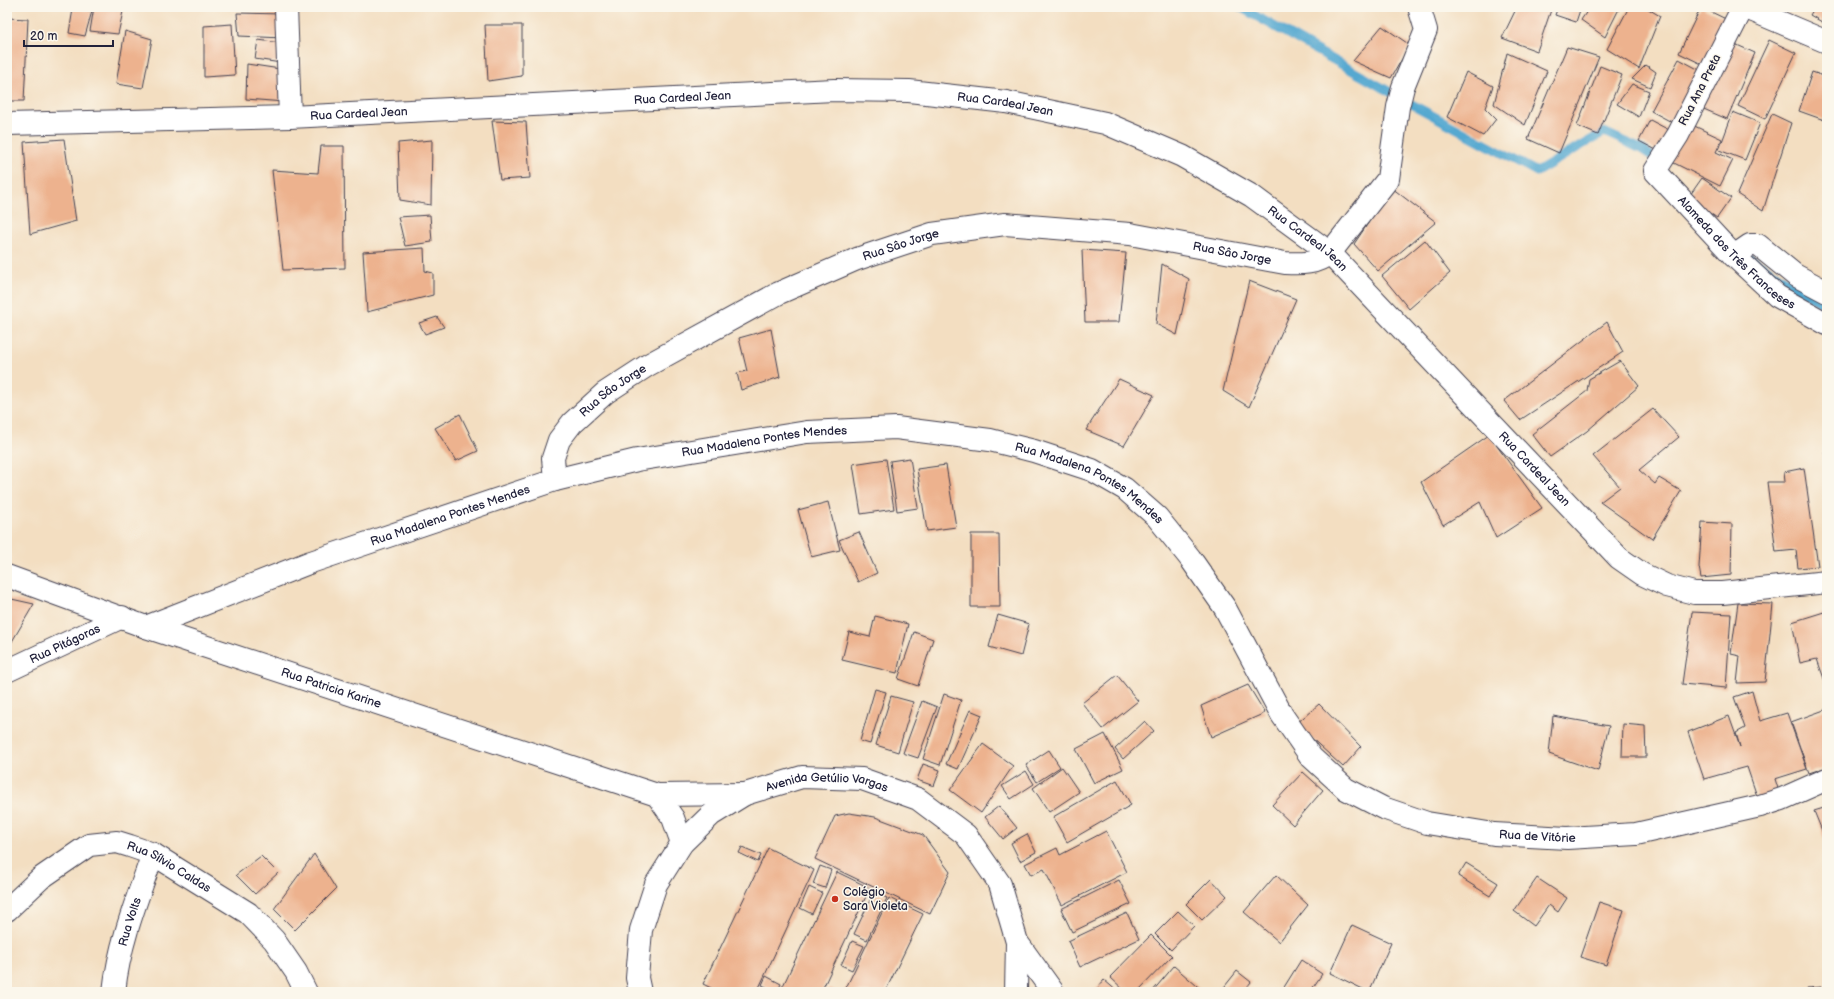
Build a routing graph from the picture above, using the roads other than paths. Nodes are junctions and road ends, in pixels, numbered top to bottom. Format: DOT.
graph roads {
  1 [pos="286,7"];
  2 [pos="1419,7"];
  3 [pos="1743,7"];
  4 [pos="1827,42"];
  5 [pos="290,117"];
  6 [pos="7,124"];
  7 [pos="1660,163"];
  8 [pos="1742,250"];
  9 [pos="1330,253"];
  10 [pos="1827,292"];
  11 [pos="1827,324"];
  12 [pos="555,480"];
  13 [pos="7,576"];
  14 [pos="1827,582"];
  15 [pos="122,617"];
  16 [pos="146,627"];
  17 [pos="7,671"];
  18 [pos="1282,715"];
  19 [pos="1827,779"];
  20 [pos="745,794"];
  21 [pos="658,795"];
  22 [pos="682,843"];
  23 [pos="153,854"];
  24 [pos="7,910"];
  25 [pos="1017,942"];
  26 [pos="114,992"];
  27 [pos="306,992"];
  28 [pos="640,992"];
  29 [pos="1016,992"];
  30 [pos="1053,992"];
  1 -- 5 [label="street"];
  2 -- 9 [label="street"];
  3 -- 4 [label="street"];
  3 -- 7 [label="street, Rua Ana Preta"];
  5 -- 6 [label="street, Rua Cardeal Jean"];
  5 -- 9 [label="street, Rua Cardeal Jean"];
  7 -- 8 [label="street, Alameda dos Três Franceses"];
  8 -- 10 [label="street, Alameda dos Três Franceses"];
  8 -- 11 [label="street, Alameda dos Três Franceses"];
  9 -- 12 [label="street, Rua Sâo Jorge"];
  9 -- 14 [label="street, Rua Cardeal Jean"];
  12 -- 16 [label="street, Rua Madalena Pontes Mendes"];
  12 -- 18 [label="street, Rua Madalena Pontes Mendes"];
  13 -- 15 [label="street, Rua Patricia Karine"];
  15 -- 16 [label="street, Rua Patricia Karine"];
  15 -- 17 [label="street, Rua Pitágoras"];
  16 -- 21 [label="street, Rua Patricia Karine"];
  18 -- 19 [label="street, Rua de Vitórie"];
  20 -- 21 [label="street, Rua Patricia Karine"];
  20 -- 22 [label="street, Avenida Getúlio Vargas"];
  20 -- 25 [label="street, Avenida Getúlio Vargas"];
  21 -- 22 [label="street"];
  22 -- 28 [label="street, Avenida Getúlio Vargas"];
  23 -- 24 [label="street, Rua Sílvio Caldas"];
  23 -- 26 [label="street, Rua Volts"];
  23 -- 27 [label="street, Rua Sílvio Caldas"];
  25 -- 29 [label="street, Avenida Getúlio Vargas"];
  25 -- 30 [label="street"];
}
